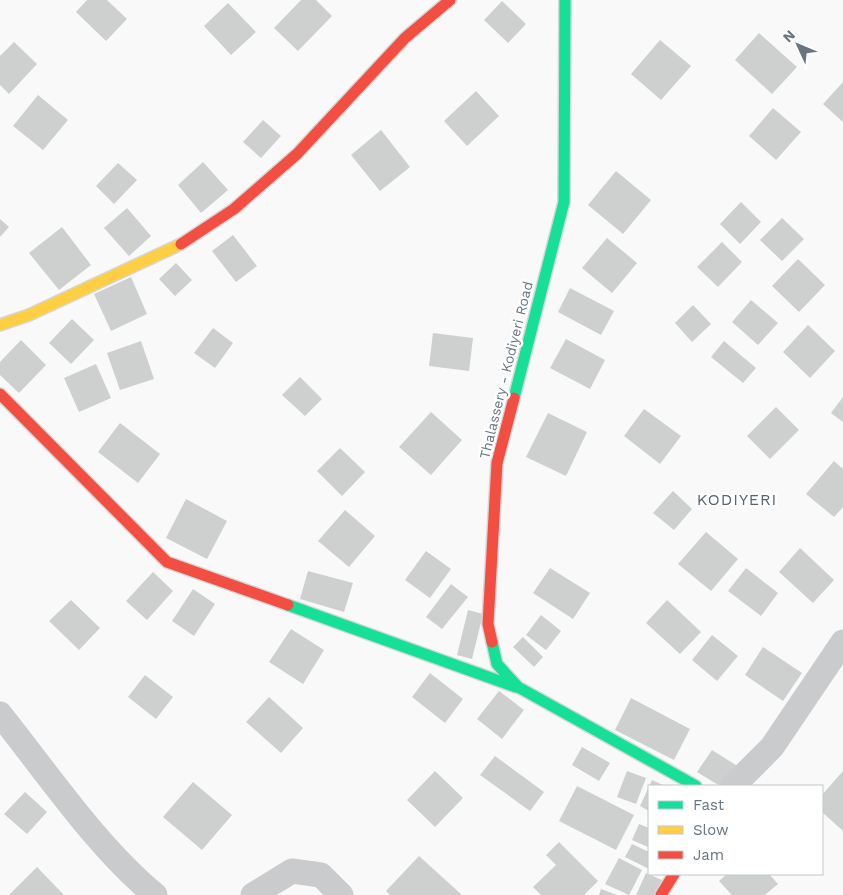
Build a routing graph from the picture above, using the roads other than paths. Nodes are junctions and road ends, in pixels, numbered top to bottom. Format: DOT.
graph roads {
  1 [pos="450,0"];
  2 [pos="565,0"];
  3 [pos="0,325"];
  4 [pos="0,393"];
  5 [pos="843,642"];
  6 [pos="518,687"];
  7 [pos="0,714"];
  8 [pos="694,785"];
  9 [pos="734,785"];
  10 [pos="673,875"];
  11 [pos="155,895"];
  12 [pos="253,895"];
  13 [pos="341,895"];
  14 [pos="661,895"];
  1 -- 3 [label="street"];
  2 -- 6 [label="street, Thalassery - Kodiyeri Road"];
  4 -- 6 [label="street"];
  5 -- 9 [label="street"];
  6 -- 8 [label="street, Thalassery - Kodiyeri Road"];
  7 -- 11 [label="street"];
  10 -- 14 [label="street"];
  12 -- 13 [label="street"];
}
